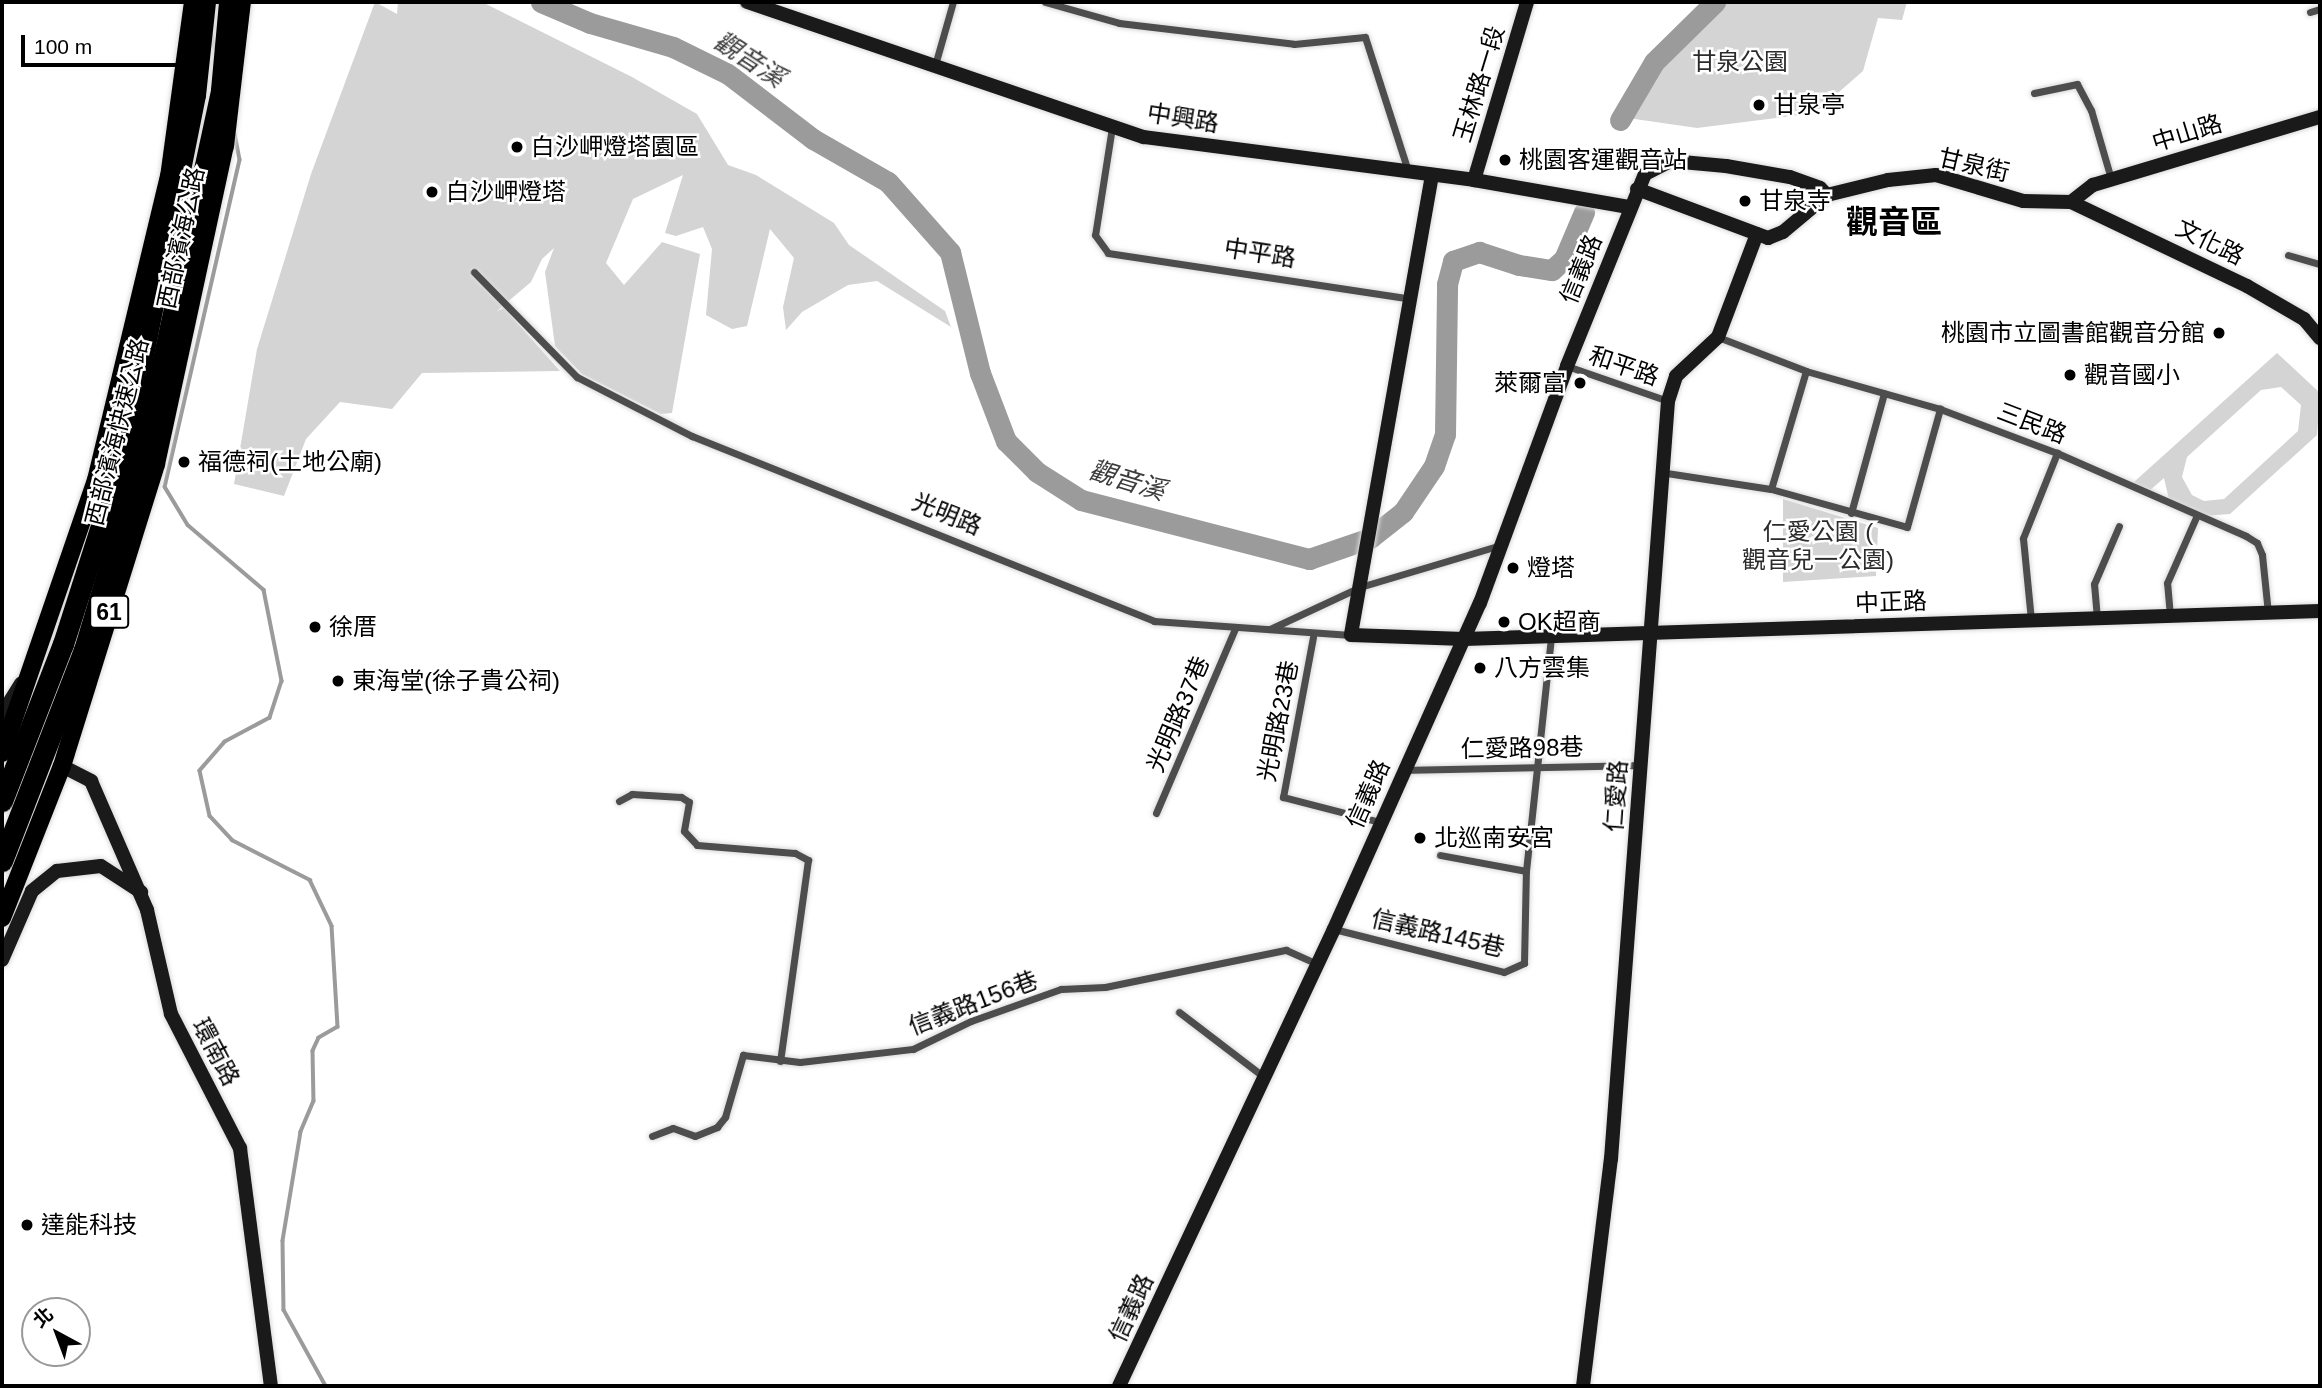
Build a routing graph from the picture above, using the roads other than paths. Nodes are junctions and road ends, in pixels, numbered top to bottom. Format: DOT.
graph roads {
  1 [pos="193,2"];
  2 [pos="205,2"];
  3 [pos="229,2"];
  4 [pos="242,2"];
  5 [pos="747,2"];
  6 [pos="953,2"];
  7 [pos="1045,2"];
  8 [pos="1527,2"];
  9 [pos="2320,9"];
  10 [pos="2310,12"];
  11 [pos="934,65"];
  12 [pos="2034,93"];
  13 [pos="2320,117"];
  14 [pos="1112,127"];
  15 [pos="1408,172"];
  16 [pos="1432,175"];
  17 [pos="2111,179"];
  18 [pos="1474,180"];
  19 [pos="1637,189"];
  20 [pos="1827,195"];
  21 [pos="2071,202"];
  22 [pos="1629,207"];
  23 [pos="1758,234"];
  24 [pos="2288,255"];
  25 [pos="2320,264"];
  26 [pos="474,272"];
  27 [pos="147,298"];
  28 [pos="186,298"];
  29 [pos="1412,299"];
  30 [pos="1718,337"];
  31 [pos="2320,338"];
  32 [pos="1567,366"];
  33 [pos="1806,371"];
  34 [pos="1884,393"];
  35 [pos="1668,401"];
  36 [pos="1940,409"];
  37 [pos="2057,453"];
  38 [pos="1659,472"];
  39 [pos="1771,489"];
  40 [pos="1851,513"];
  41 [pos="2197,515"];
  42 [pos="2119,526"];
  43 [pos="1502,545"];
  44 [pos="1360,587"];
  45 [pos="2320,611"];
  46 [pos="2268,613"];
  47 [pos="2170,616"];
  48 [pos="2097,618"];
  49 [pos="2031,621"];
  50 [pos="1235,629"];
  51 [pos="1269,629"];
  52 [pos="1651,633"];
  53 [pos="1351,635"];
  54 [pos="1551,636"];
  55 [pos="1314,637"];
  56 [pos="1464,639"];
  57 [pos="31,668"];
  58 [pos="2,714"];
  59 [pos="3,749"];
  60 [pos="1537,765"];
  61 [pos="1641,765"];
  62 [pos="62,766"];
  63 [pos="1404,770"];
  64 [pos="2,801"];
  65 [pos="619,801"];
  66 [pos="1156,813"];
  67 [pos="1380,822"];
  68 [pos="1440,855"];
  69 [pos="2,861"];
  70 [pos="1526,871"];
  71 [pos="141,892"];
  72 [pos="2,918"];
  73 [pos="1334,929"];
  74 [pos="2,960"];
  75 [pos="1318,964"];
  76 [pos="1179,1012"];
  77 [pos="780,1061"];
  78 [pos="1264,1077"];
  79 [pos="652,1136"];
  80 [pos="271,1386"];
  81 [pos="1119,1386"];
  82 [pos="1583,1386"];
  1 -- 27 [label="main road, 西部濱海公路 / 61"];
  2 -- 27 [label="highway, 西部濱海快速公路 / 61"];
  3 -- 28 [label="highway, 西部濱海快速公路 / 61"];
  4 -- 28 [label="main road, 西部濱海公路 / 61"];
  5 -- 11 [label="street, 中興路"];
  6 -- 11 [label="street"];
  7 -- 15 [label="street"];
  8 -- 18 [label="street, 玉林路一段"];
  9 -- 10 [label="street"];
  11 -- 14 [label="street, 中興路"];
  12 -- 17 [label="street"];
  13 -- 17 [label="street, 中山路"];
  14 -- 15 [label="street, 中興路"];
  14 -- 29 [label="street, 中平路"];
  15 -- 16 [label="street, 中興路"];
  16 -- 18 [label="street, 中興路"];
  16 -- 29 [label="street"];
  17 -- 21 [label="street, 中山路"];
  18 -- 22 [label="street, 中興路"];
  19 -- 20 [label="street"];
  19 -- 22 [label="street"];
  19 -- 23 [label="street"];
  20 -- 21 [label="street, 甘泉街"];
  20 -- 23 [label="street, 甘泉街"];
  21 -- 31 [label="street, 文化路"];
  22 -- 32 [label="street, 信義路"];
  23 -- 30 [label="street, 仁愛路"];
  24 -- 25 [label="street"];
  26 -- 50 [label="street, 光明路"];
  27 -- 57 [label="main road, 西部濱海公路 / 61"];
  27 -- 64 [label="highway, 西部濱海快速公路 / 61"];
  28 -- 62 [label="main road, 西部濱海公路 / 61"];
  28 -- 69 [label="highway, 西部濱海快速公路 / 61"];
  29 -- 44 [label="street"];
  30 -- 33 [label="street, 三民路"];
  30 -- 35 [label="street, 仁愛路"];
  32 -- 35 [label="street, 和平路"];
  32 -- 43 [label="street, 信義路"];
  33 -- 34 [label="street, 三民路"];
  33 -- 39 [label="street"];
  34 -- 36 [label="street, 三民路"];
  34 -- 40 [label="street"];
  35 -- 38 [label="street, 仁愛路"];
  36 -- 37 [label="street, 三民路"];
  36 -- 40 [label="street"];
  37 -- 41 [label="street, 三民路"];
  37 -- 49 [label="street"];
  38 -- 39 [label="street"];
  38 -- 52 [label="street, 仁愛路"];
  39 -- 40 [label="street"];
  41 -- 46 [label="street, 三民路"];
  41 -- 47 [label="street"];
  42 -- 48 [label="street"];
  43 -- 44 [label="street"];
  43 -- 56 [label="street, 信義路"];
  44 -- 51 [label="street"];
  44 -- 53 [label="street"];
  45 -- 46 [label="street, 中正路"];
  46 -- 47 [label="street, 中正路"];
  47 -- 48 [label="street, 中正路"];
  48 -- 49 [label="street, 中正路"];
  49 -- 52 [label="street, 中正路"];
  50 -- 51 [label="street, 光明路"];
  50 -- 66 [label="street, 光明路37巷"];
  51 -- 53 [label="street, 光明路"];
  52 -- 54 [label="street, 中正路"];
  52 -- 61 [label="street, 仁愛路"];
  53 -- 56 [label="street, 光明路"];
  54 -- 56 [label="street, 中正路"];
  54 -- 60 [label="street"];
  55 -- 67 [label="street, 光明路23巷"];
  56 -- 63 [label="street, 信義路"];
  57 -- 58 [label="street"];
  57 -- 59 [label="main road, 西部濱海公路 / 61"];
  60 -- 61 [label="street, 仁愛路98巷"];
  60 -- 63 [label="street, 仁愛路98巷"];
  60 -- 70 [label="street"];
  61 -- 82 [label="street, 仁愛路"];
  62 -- 71 [label="street, 環南路"];
  62 -- 72 [label="main road, 西部濱海公路 / 61"];
  63 -- 67 [label="street, 信義路"];
  65 -- 77 [label="street"];
  67 -- 73 [label="street, 信義路"];
  68 -- 70 [label="street"];
  70 -- 73 [label="street, 信義路145巷"];
  71 -- 74 [label="street"];
  71 -- 80 [label="street, 環南路"];
  73 -- 75 [label="street, 信義路"];
  75 -- 77 [label="street, 信義路156巷"];
  75 -- 78 [label="street, 信義路"];
  76 -- 78 [label="street"];
  77 -- 79 [label="street, 信義路156巷"];
  78 -- 81 [label="street, 信義路"];
}
